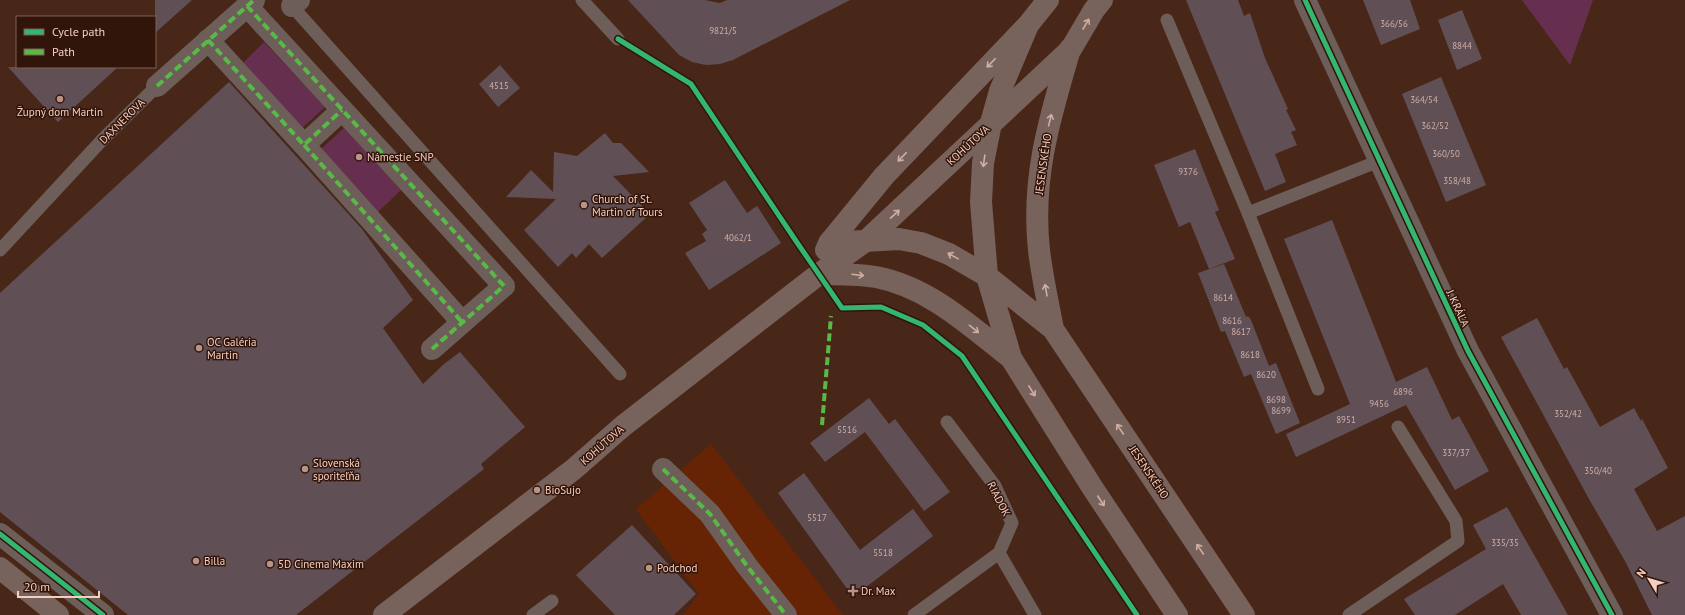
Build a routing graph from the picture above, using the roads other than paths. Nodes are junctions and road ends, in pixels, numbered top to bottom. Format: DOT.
graph roads {
  1 [pos="582,0"];
  2 [pos="1048,0"];
  3 [pos="1102,0"];
  4 [pos="1305,0"];
  5 [pos="250,3"];
  6 [pos="295,3"];
  7 [pos="1167,20"];
  8 [pos="1028,25"];
  9 [pos="618,39"];
  10 [pos="208,40"];
  11 [pos="1070,49"];
  12 [pos="157,86"];
  13 [pos="342,110"];
  14 [pos="991,123"];
  15 [pos="304,145"];
  16 [pos="1379,161"];
  17 [pos="1248,213"];
  18 [pos="866,240"];
  19 [pos="829,243"];
  20 [pos="0,250"];
  21 [pos="819,274"];
  22 [pos="987,276"];
  23 [pos="462,322"];
  24 [pos="1053,328"];
  25 [pos="432,349"];
  26 [pos="1011,358"];
  27 [pos="620,374"];
  28 [pos="1318,389"];
  29 [pos="946,422"];
  30 [pos="1398,427"];
  31 [pos="663,469"];
  32 [pos="0,534"];
  33 [pos="999,553"];
  34 [pos="0,568"];
  35 [pos="552,601"];
  36 [pos="58,615"];
  37 [pos="103,615"];
  38 [pos="384,615"];
  39 [pos="533,615"];
  40 [pos="786,615"];
  41 [pos="914,615"];
  42 [pos="1035,615"];
  43 [pos="1177,615"];
  44 [pos="1244,615"];
  45 [pos="1349,615"];
  46 [pos="1612,615"];
  1 -- 9 [label="lane"];
  2 -- 8 [label="main road"];
  11 -- 3 [label="main road, KOHÚTOVA, one-way"];
  4 -- 16 [label="street, J. KRÁĽA"];
  5 -- 10 [label="street, DAXNEROVA"];
  5 -- 13 [label="street"];
  6 -- 27 [label="lane"];
  7 -- 17 [label="lane"];
  8 -- 14 [label="main road"];
  8 -- 19 [label="main road, one-way"];
  10 -- 12 [label="street, DAXNEROVA"];
  10 -- 15 [label="street"];
  11 -- 14 [label="main road, KOHÚTOVA"];
  24 -- 11 [label="main road, JESENSKÉHO, one-way"];
  12 -- 20 [label="lane, DAXNEROVA"];
  13 -- 15 [label="street"];
  13 -- 23 [label="street"];
  18 -- 14 [label="main road, KOHÚTOVA, one-way"];
  14 -- 22 [label="main road, one-way"];
  15 -- 23 [label="street"];
  16 -- 17 [label="lane"];
  16 -- 46 [label="street, J. KRÁĽA"];
  17 -- 28 [label="lane"];
  18 -- 19 [label="main road, JESENSKÉHO"];
  18 -- 21 [label="main road, KOHÚTOVA"];
  22 -- 18 [label="main road, JESENSKÉHO, one-way"];
  19 -- 21 [label="main road"];
  21 -- 26 [label="main road, one-way"];
  21 -- 38 [label="main road, KOHÚTOVA"];
  22 -- 24 [label="main road, JESENSKÉHO"];
  22 -- 26 [label="main road"];
  23 -- 25 [label="street"];
  44 -- 24 [label="main road, JESENSKÉHO, one-way"];
  26 -- 43 [label="main road, one-way"];
  29 -- 33 [label="lane, RIADOK"];
  30 -- 45 [label="lane"];
  31 -- 40 [label="street"];
  32 -- 37 [label="street"];
  33 -- 41 [label="lane"];
  33 -- 42 [label="lane"];
  34 -- 36 [label="main road"];
  35 -- 39 [label="lane"];
}
